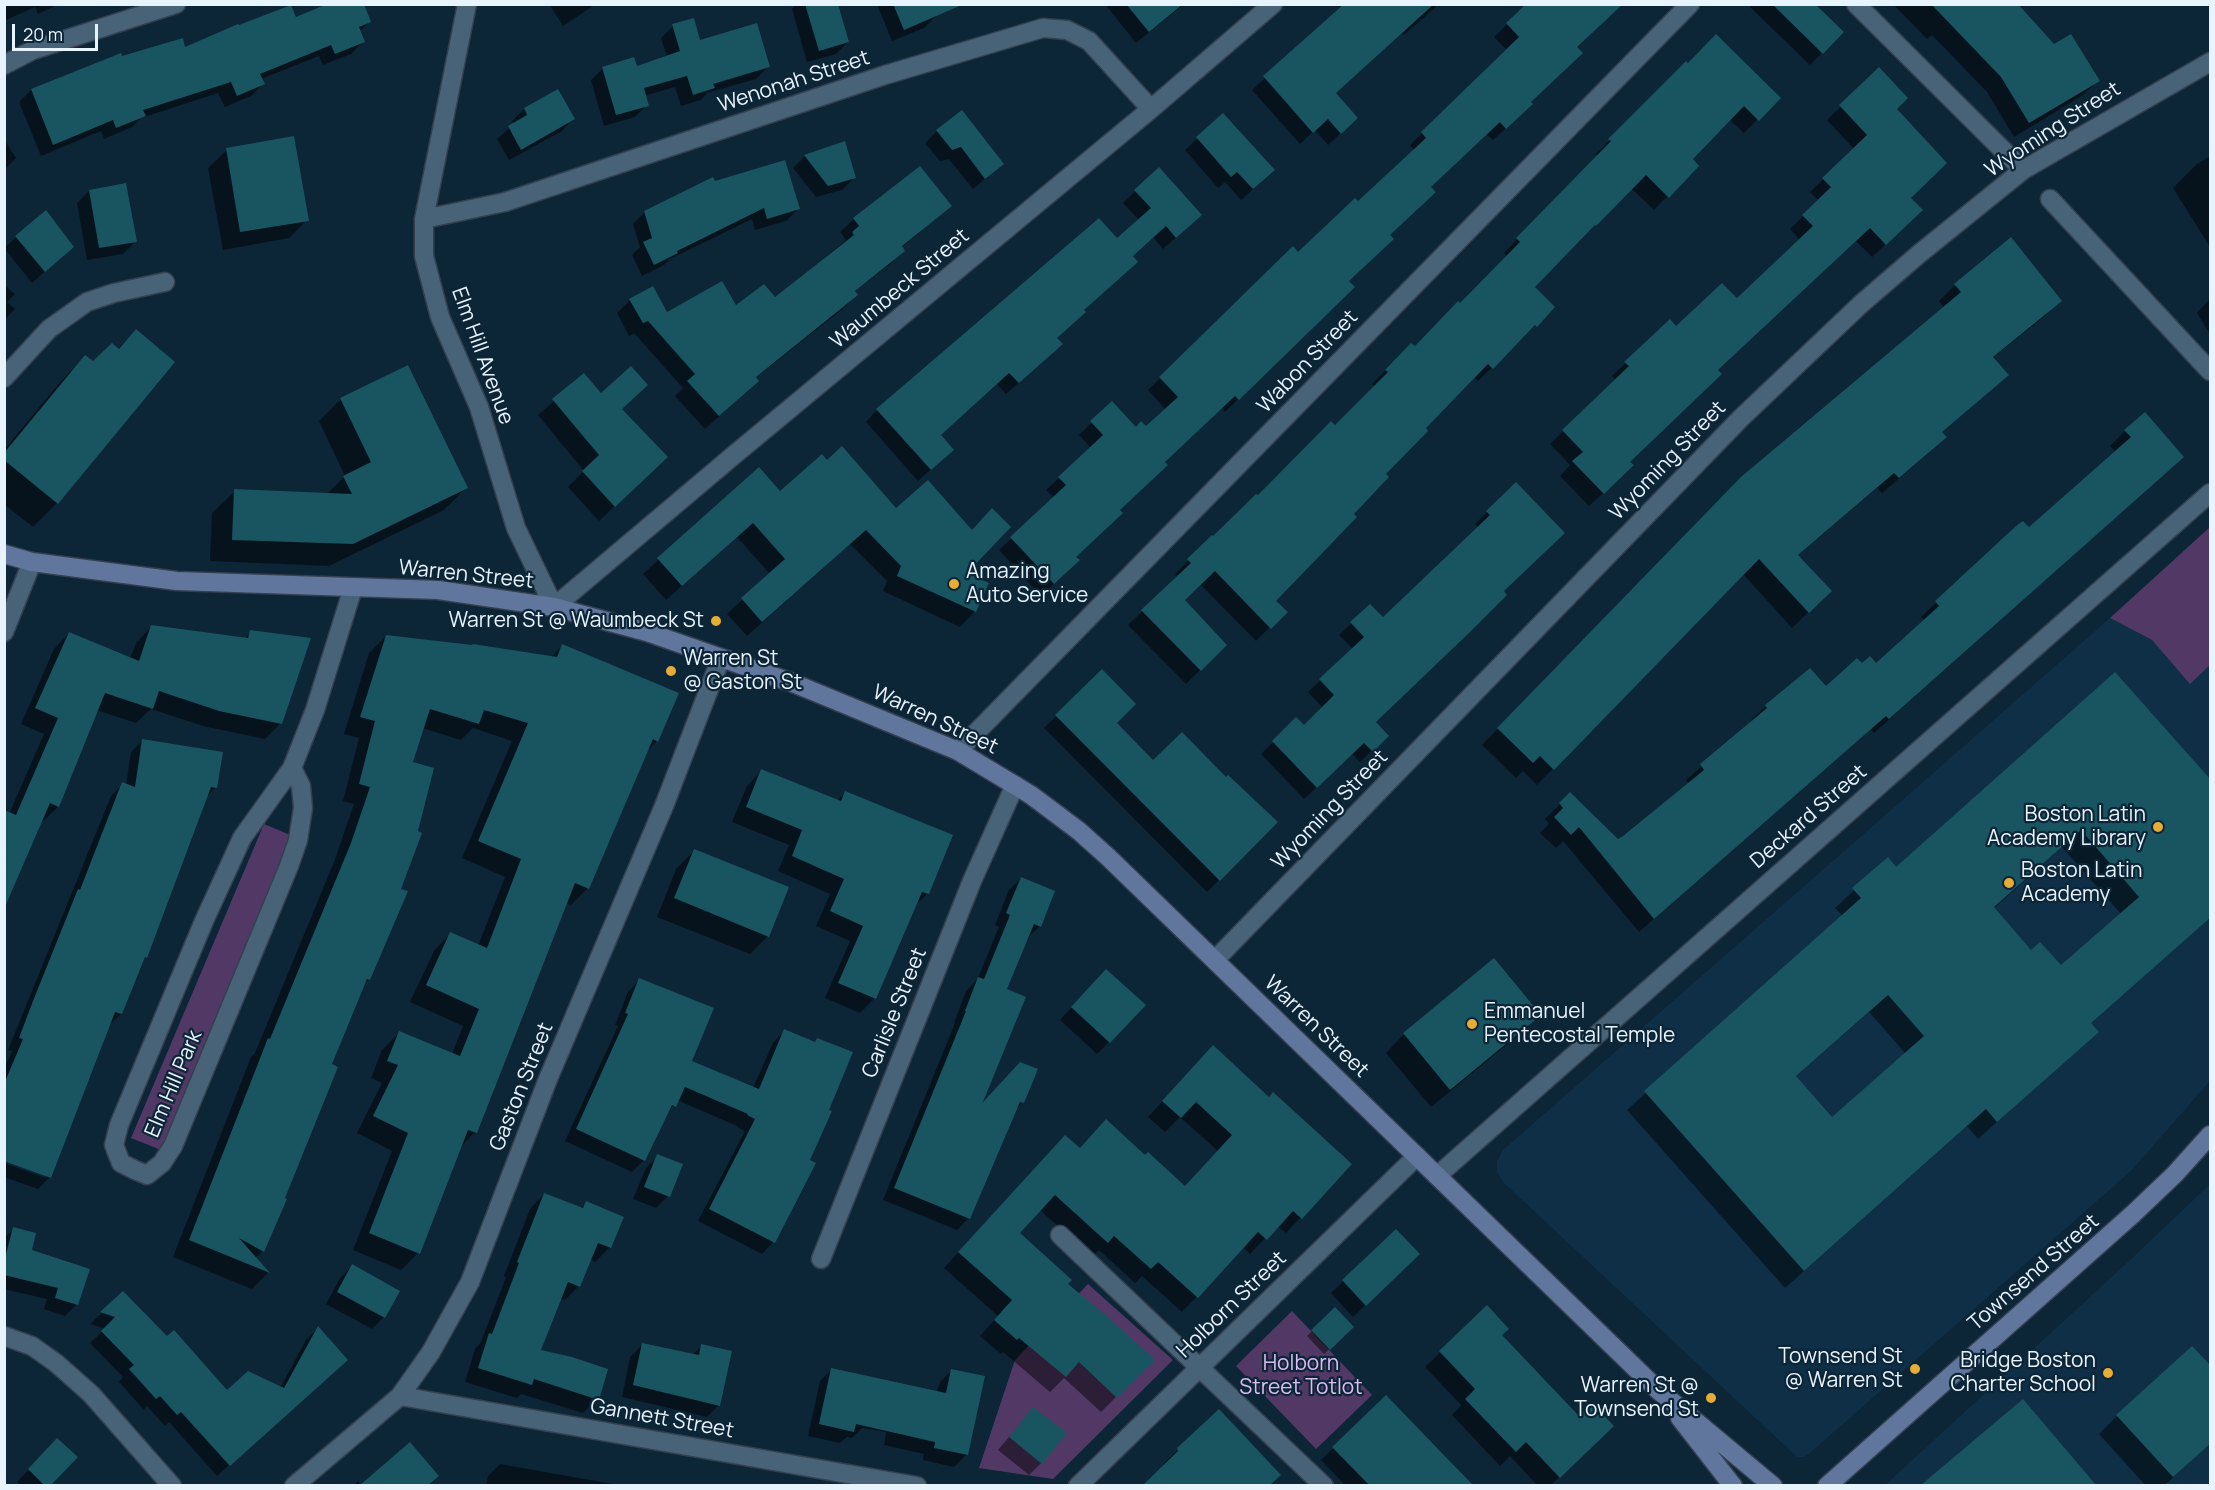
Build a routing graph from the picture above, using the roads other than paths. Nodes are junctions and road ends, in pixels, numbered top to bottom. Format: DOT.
graph roads {
  1 [pos="176,4"];
  2 [pos="467,4"];
  3 [pos="1273,4"];
  4 [pos="1690,4"];
  5 [pos="1856,4"];
  6 [pos="2211,62"];
  7 [pos="4,65"];
  8 [pos="1151,109"];
  9 [pos="2023,171"];
  10 [pos="2050,199"];
  11 [pos="424,219"];
  12 [pos="165,282"];
  13 [pos="2211,371"];
  14 [pos="4,378"];
  15 [pos="2211,493"];
  16 [pos="4,554"];
  17 [pos="32,562"];
  18 [pos="353,588"];
  19 [pos="554,607"];
  20 [pos="4,632"];
  21 [pos="721,658"];
  22 [pos="957,751"];
  23 [pos="292,768"];
  24 [pos="1015,785"];
  25 [pos="1215,960"];
  26 [pos="2211,1135"];
  27 [pos="1417,1156"];
  28 [pos="1437,1176"];
  29 [pos="1060,1235"];
  30 [pos="821,1259"];
  31 [pos="4,1336"];
  32 [pos="1198,1368"];
  33 [pos="1658,1390"];
  34 [pos="400,1396"];
  35 [pos="172,1485"];
  36 [pos="294,1485"];
  37 [pos="917,1485"];
  38 [pos="1078,1485"];
  39 [pos="1324,1485"];
  40 [pos="1733,1485"];
  41 [pos="1773,1485"];
  42 [pos="1827,1485"];
  1 -- 7 [label="street"];
  2 -- 11 [label="street, Elm Hill Avenue"];
  3 -- 8 [label="street, Waumbeck Street"];
  4 -- 22 [label="street, Wabon Street"];
  5 -- 9 [label="street"];
  6 -- 9 [label="street, Wyoming Street"];
  8 -- 11 [label="street, Wenonah Street"];
  8 -- 19 [label="street, Waumbeck Street"];
  9 -- 25 [label="street, Wyoming Street"];
  10 -- 13 [label="street"];
  11 -- 19 [label="street, Elm Hill Avenue"];
  12 -- 14 [label="street"];
  15 -- 28 [label="street, Deckard Street"];
  16 -- 17 [label="main road, Warren Street"];
  17 -- 18 [label="main road, Warren Street"];
  17 -- 20 [label="street"];
  18 -- 19 [label="main road, Warren Street"];
  18 -- 23 [label="street, Elm Hill Park"];
  19 -- 21 [label="main road, Warren Street"];
  21 -- 22 [label="main road, Warren Street"];
  21 -- 34 [label="street, Gaston Street"];
  22 -- 24 [label="main road, Warren Street"];
  23 -- 23 [label="street, Elm Hill Park"];
  24 -- 25 [label="main road, Warren Street"];
  24 -- 30 [label="street, Carlisle Street"];
  25 -- 27 [label="main road, Warren Street"];
  26 -- 42 [label="main road, Townsend Street"];
  27 -- 28 [label="main road, Warren Street"];
  27 -- 32 [label="street, Holborn Street"];
  28 -- 33 [label="main road, Warren Street"];
  29 -- 32 [label="street"];
  31 -- 35 [label="street"];
  32 -- 38 [label="street, Holborn Street"];
  32 -- 39 [label="street"];
  33 -- 40 [label="main road, Warren Street"];
  33 -- 41 [label="main road, Warren Street"];
  34 -- 36 [label="street, Gaston Street"];
  34 -- 37 [label="street, Gannett Street"];
}
